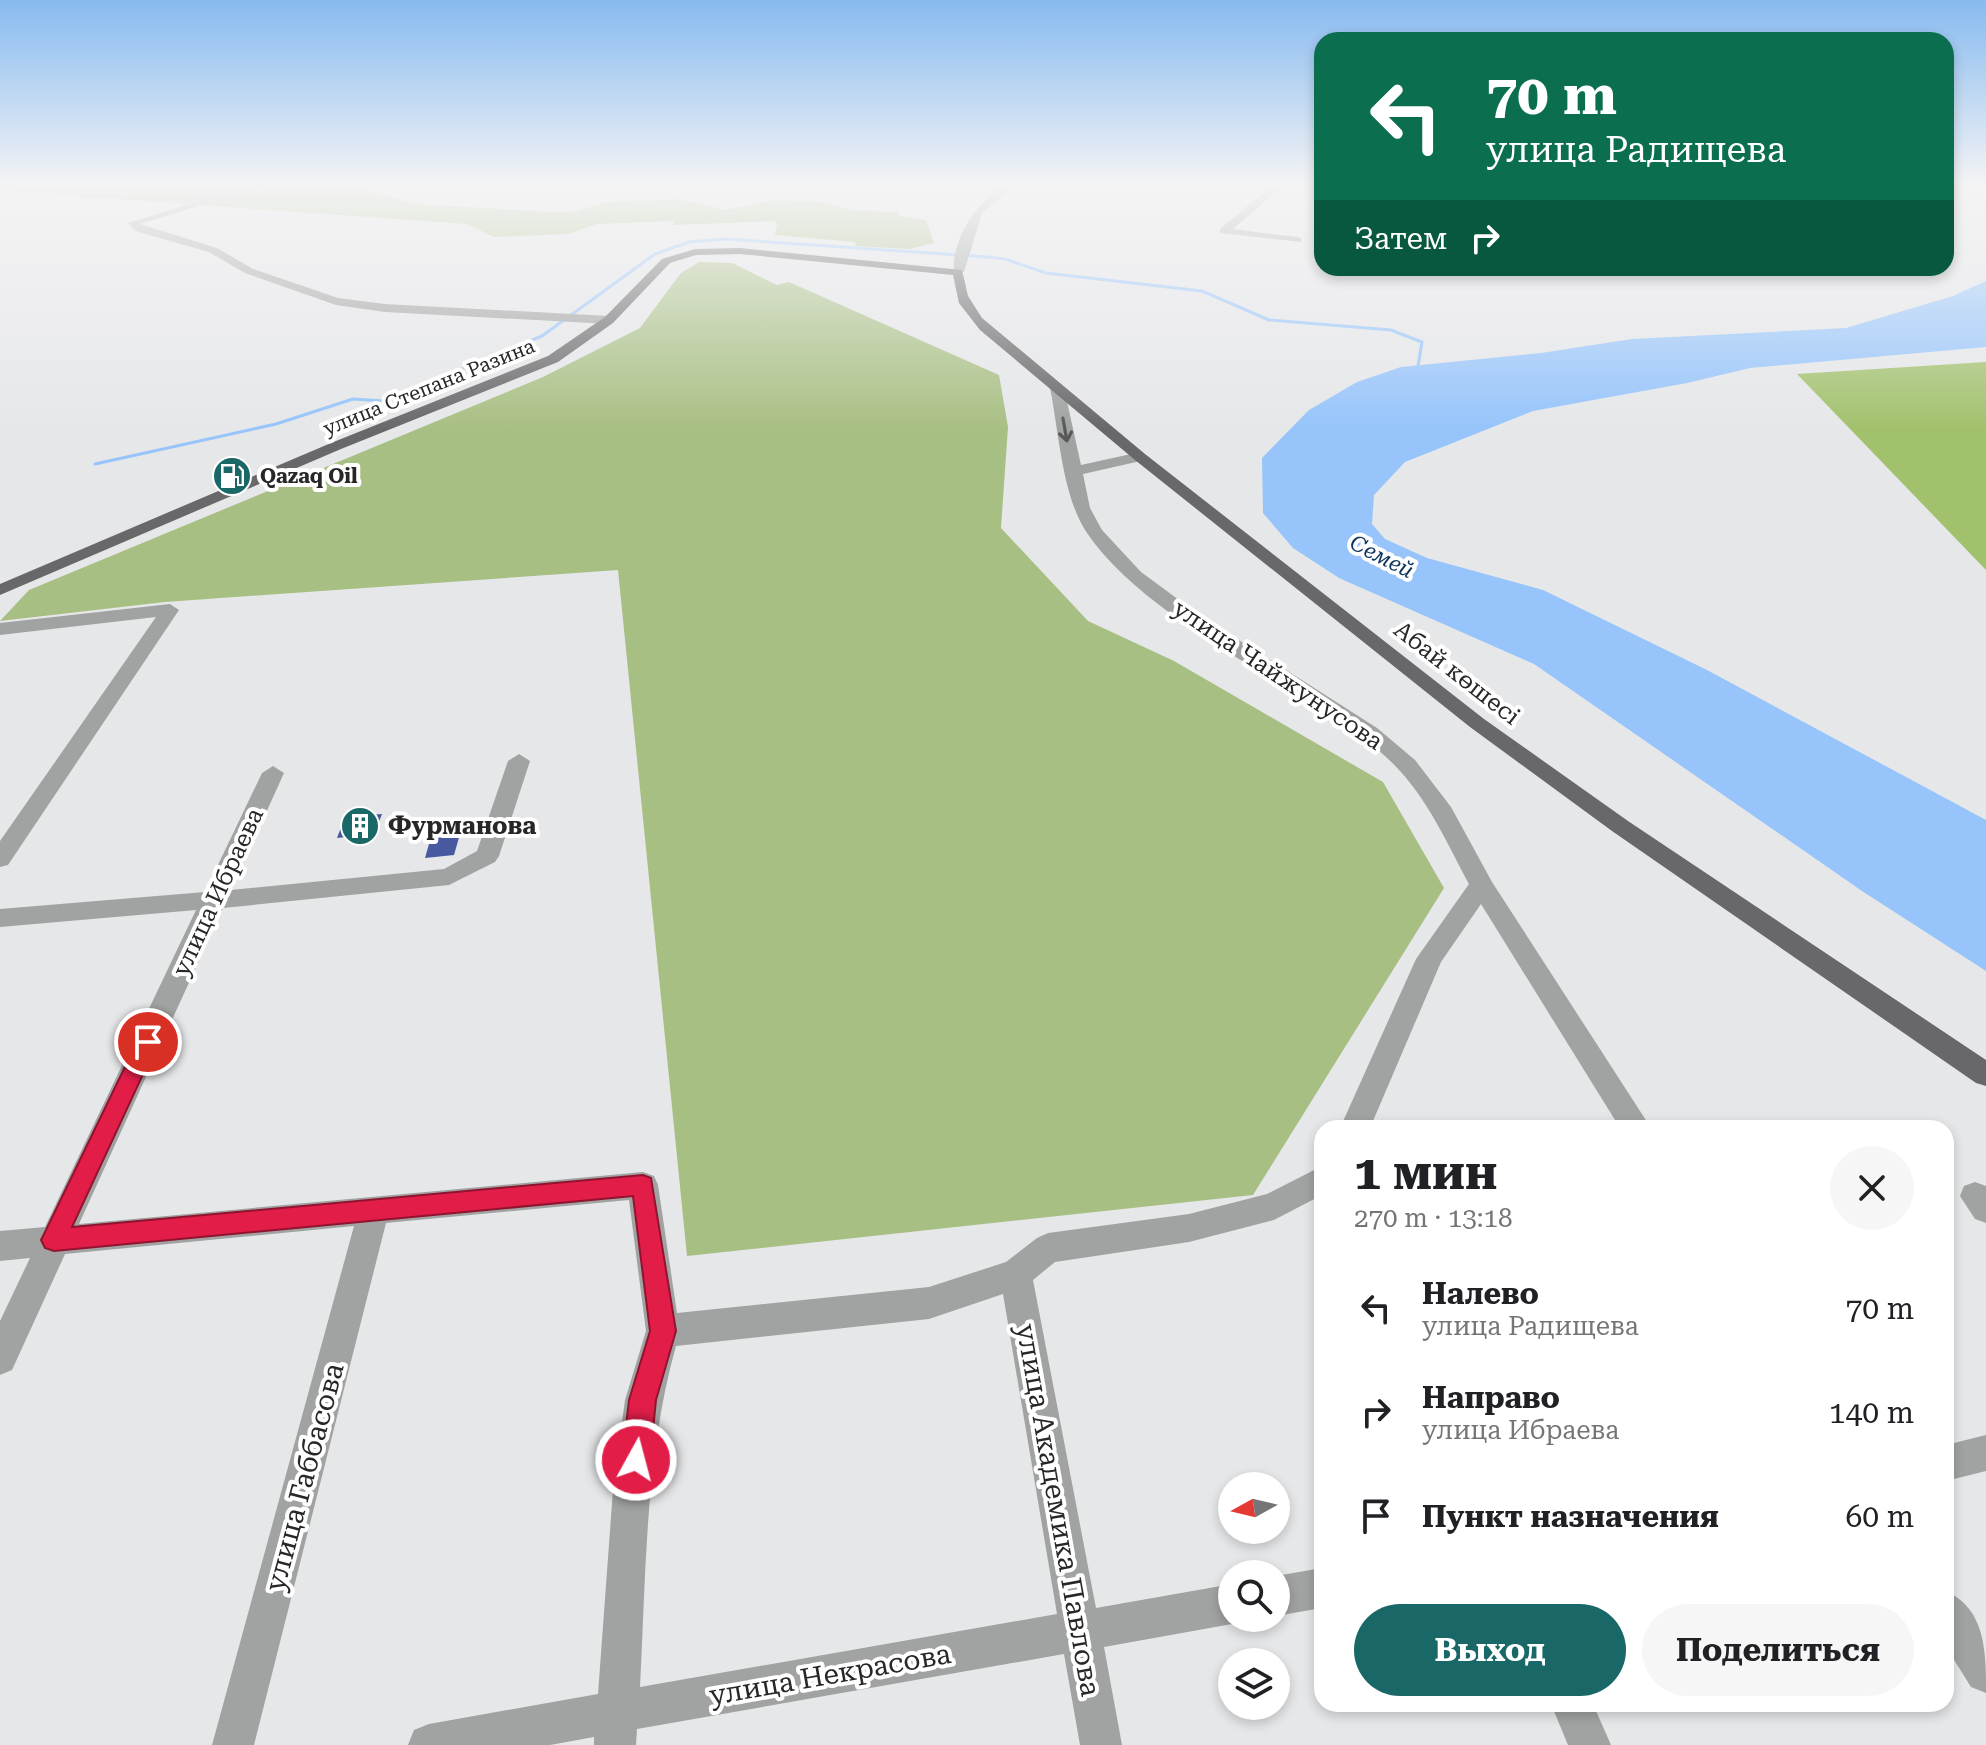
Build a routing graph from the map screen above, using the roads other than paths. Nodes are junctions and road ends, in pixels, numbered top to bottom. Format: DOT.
graph roads {
  1 [pos="241,266"];
  2 [pos="661,266"];
  3 [pos="961,266"];
  4 [pos="609,320"];
  5 [pos="1057,388"];
  6 [pos="1140,457"];
  7 [pos="1073,471"];
  8 [pos="0,590"];
  9 [pos="0,629"];
  10 [pos="519,761"];
  11 [pos="273,773"];
  12 [pos="0,859"];
  13 [pos="1481,885"];
  14 [pos="215,900"];
  15 [pos="0,918"];
  16 [pos="1986,1075"];
  17 [pos="1359,1120"];
  18 [pos="1631,1120"];
  19 [pos="1314,1184"];
  20 [pos="374,1209"];
  21 [pos="54,1240"];
  22 [pos="0,1246"];
  23 [pos="1016,1274"];
  24 [pos="663,1331"];
  25 [pos="0,1358"];
  26 [pos="1986,1453"];
  27 [pos="1954,1461"];
  28 [pos="1314,1589"];
  29 [pos="1290,1594"];
  30 [pos="1218,1606"];
  31 [pos="1954,1623"];
  32 [pos="1080,1630"];
  33 [pos="1986,1672"];
  34 [pos="1576,1712"];
  35 [pos="616,1729"];
  36 [pos="233,1745"];
  37 [pos="429,1745"];
  38 [pos="1101,1745"];
  39 [pos="1590,1745"];
  1 -- 4 [label="street"];
  2 -- 4 [label="main road, улица Степана Разина"];
  3 -- 5 [label="main road, Абай көшесі"];
  4 -- 8 [label="main road, улица Степана Разина"];
  5 -- 6 [label="main road, Абай көшесі"];
  5 -- 7 [label="street, улица Чайжунусова, one-way"];
  6 -- 7 [label="street"];
  6 -- 16 [label="main road, Абай көшесі"];
  7 -- 13 [label="street, улица Чайжунусова"];
  9 -- 12 [label="street"];
  10 -- 14 [label="street"];
  11 -- 14 [label="street, улица Ибраева"];
  13 -- 17 [label="street"];
  13 -- 18 [label="street, улица Чайжунусова"];
  14 -- 15 [label="street"];
  14 -- 21 [label="street, улица Ибраева"];
  19 -- 23 [label="street"];
  20 -- 21 [label="street"];
  20 -- 24 [label="street"];
  20 -- 36 [label="street, улица Габбасова"];
  21 -- 22 [label="street"];
  21 -- 25 [label="street, улица Ибраева"];
  23 -- 24 [label="street"];
  23 -- 32 [label="street, улица Академика Павлова"];
  24 -- 35 [label="street"];
  26 -- 27 [label="street"];
  28 -- 29 [label="street"];
  30 -- 32 [label="street, улица Некрасова"];
  31 -- 33 [label="street"];
  32 -- 35 [label="street, улица Некрасова"];
  32 -- 38 [label="street, улица Академика Павлова"];
  34 -- 39 [label="street"];
  35 -- 37 [label="street, улица Некрасова"];
}
